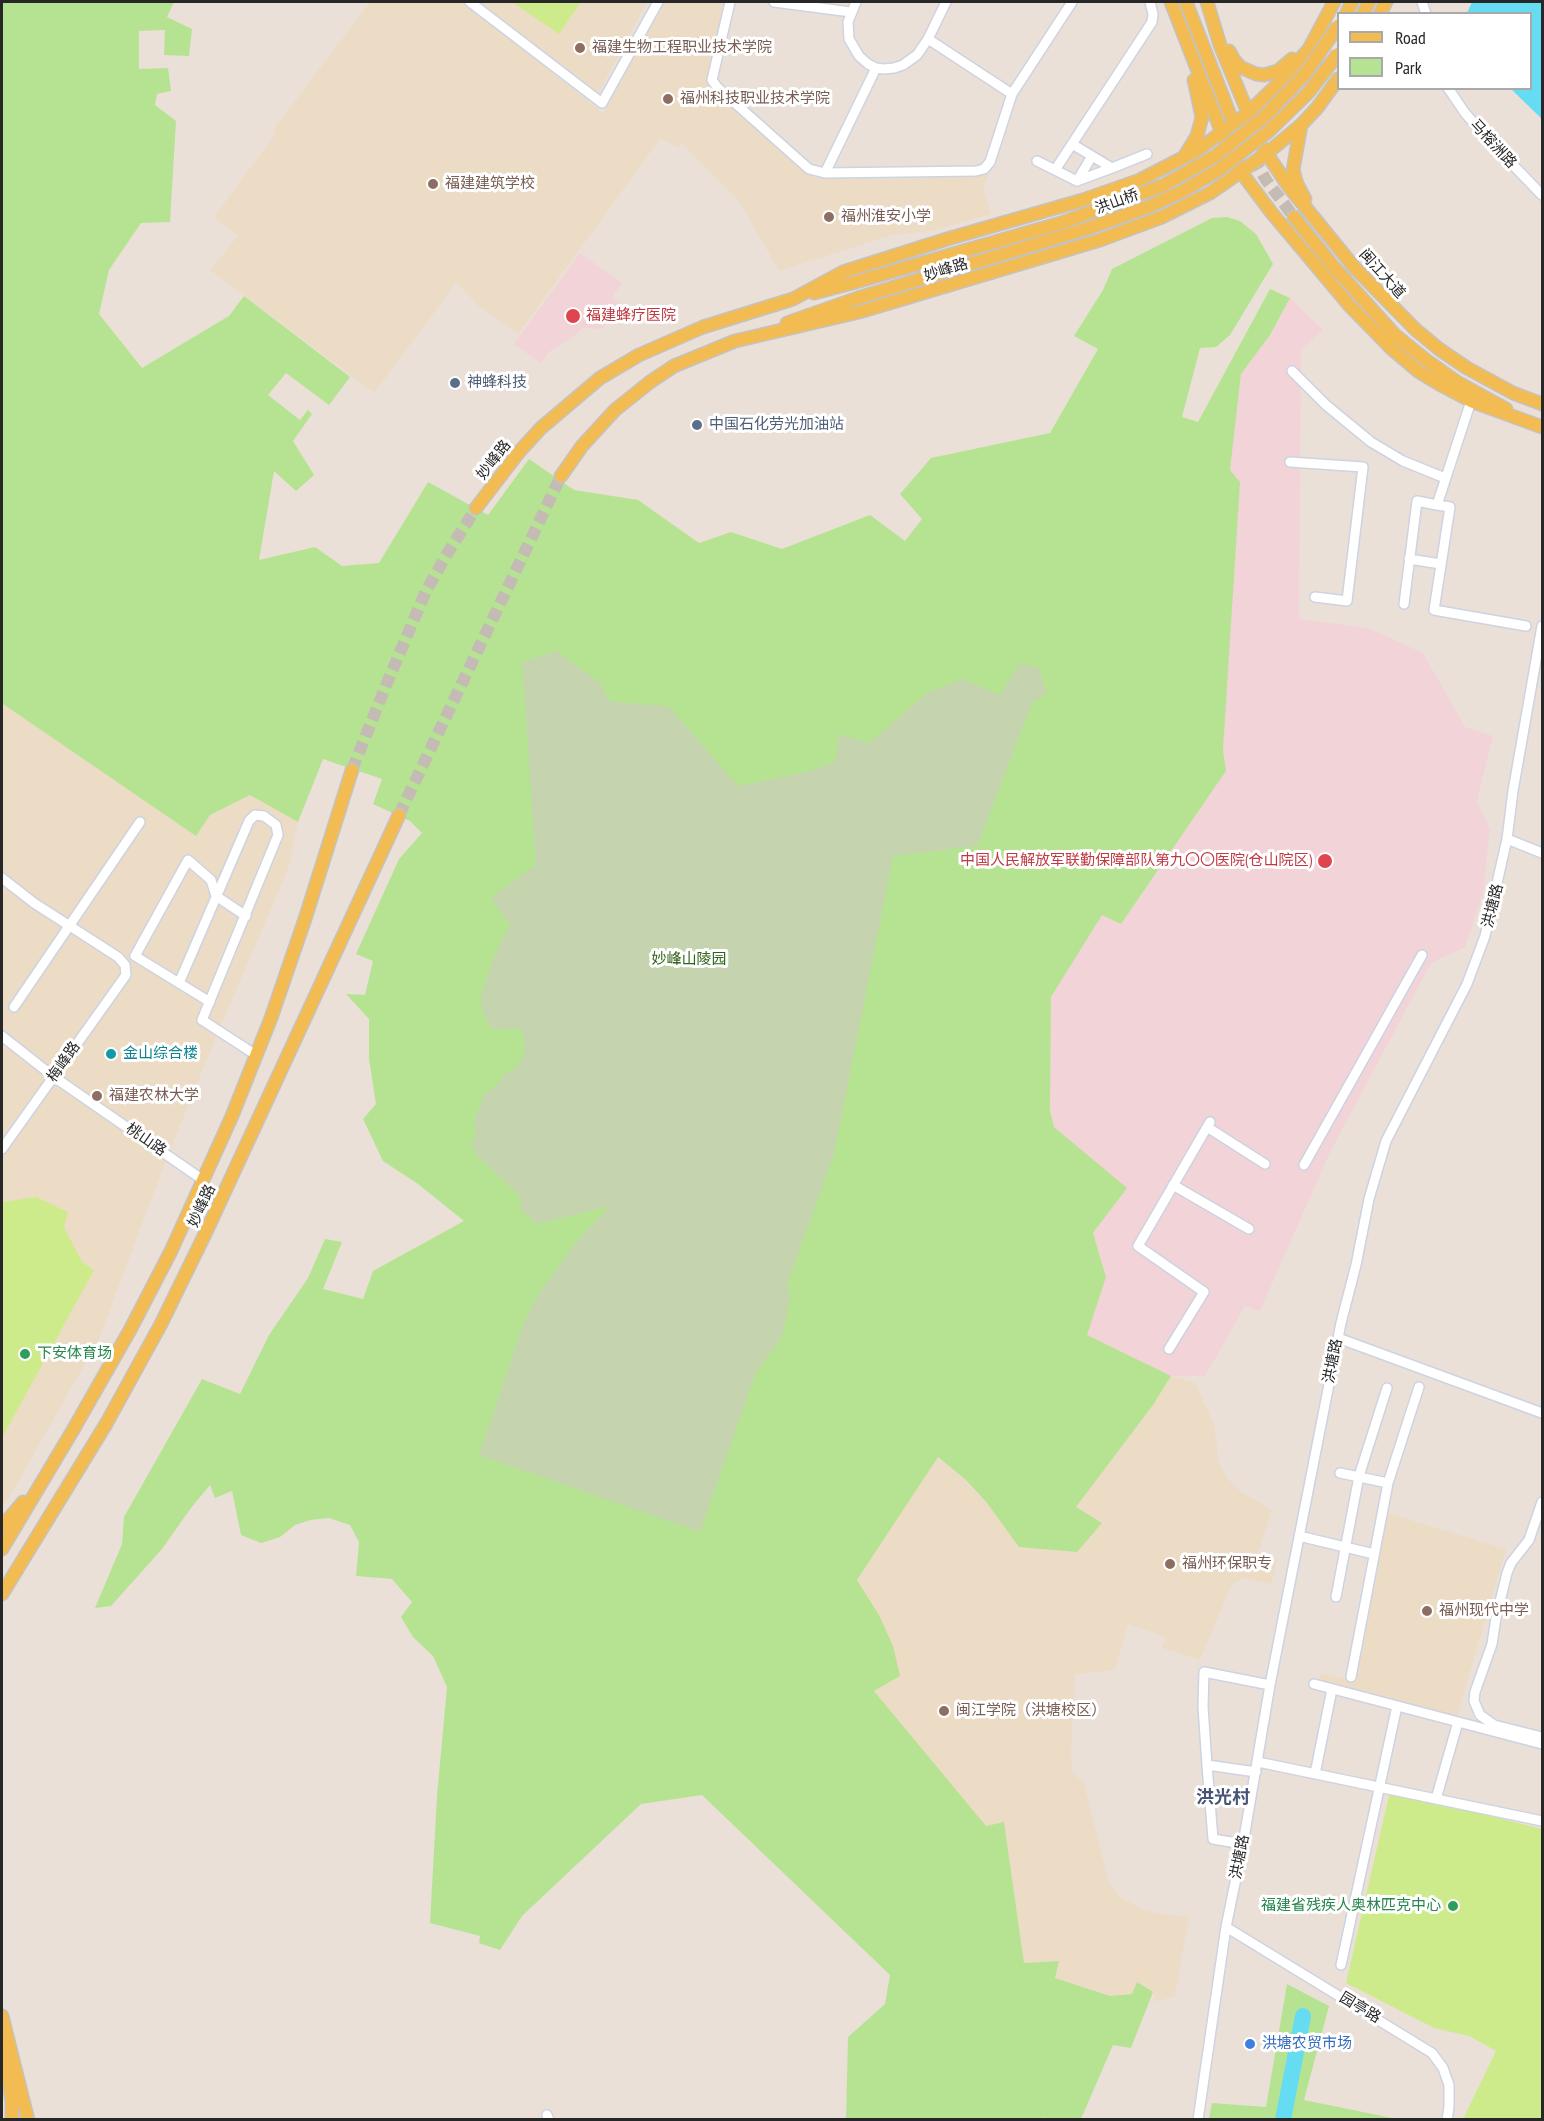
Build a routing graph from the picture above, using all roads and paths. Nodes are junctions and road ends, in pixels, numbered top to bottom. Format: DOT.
graph roads {
  1 [pos="470,2"];
  2 [pos="658,2"];
  3 [pos="730,2"];
  4 [pos="774,2"];
  5 [pos="856,2"];
  6 [pos="946,2"];
  7 [pos="1072,2"];
  8 [pos="1150,2"];
  9 [pos="1171,2"];
  10 [pos="1186,2"];
  11 [pos="1192,2"];
  12 [pos="1207,2"];
  13 [pos="1334,2"];
  14 [pos="851,12"];
  15 [pos="1213,18"];
  16 [pos="1323,20"];
  17 [pos="1177,21"];
  18 [pos="1337,27"];
  19 [pos="928,39"];
  20 [pos="1337,55"];
  21 [pos="876,68"];
  22 [pos="1337,81"];
  23 [pos="1449,90"];
  24 [pos="1012,94"];
  25 [pos="1248,113"];
  26 [pos="1301,125"];
  27 [pos="1222,133"];
  28 [pos="1072,144"];
  29 [pos="1147,154"];
  30 [pos="1266,154"];
  31 [pos="1092,156"];
  32 [pos="1183,159"];
  33 [pos="1037,161"];
  34 [pos="1112,168"];
  35 [pos="1055,170"];
  36 [pos="1241,172"];
  37 [pos="825,173"];
  38 [pos="1077,181"];
  39 [pos="1542,195"];
  40 [pos="1325,230"];
  41 [pos="793,299"];
  42 [pos="735,341"];
  43 [pos="1292,371"];
  44 [pos="1513,393"];
  45 [pos="1471,401"];
  46 [pos="1542,404"];
  47 [pos="1537,425"];
  48 [pos="1290,462"];
  49 [pos="561,476"];
  50 [pos="1445,478"];
  51 [pos="1437,505"];
  52 [pos="476,508"];
  53 [pos="1409,559"];
  54 [pos="1441,564"];
  55 [pos="1315,597"];
  56 [pos="1404,604"];
  57 [pos="1526,626"];
  58 [pos="1542,626"];
  59 [pos="352,770"];
  60 [pos="399,815"];
  61 [pos="140,822"];
  62 [pos="1507,839"];
  63 [pos="1542,853"];
  64 [pos="2,878"];
  65 [pos="216,896"];
  66 [pos="246,916"];
  67 [pos="70,926"];
  68 [pos="1422,955"];
  69 [pos="179,983"];
  70 [pos="210,1002"];
  71 [pos="14,1007"];
  72 [pos="2,1036"];
  73 [pos="256,1055"];
  74 [pos="54,1077"];
  75 [pos="2,1149"];
  76 [pos="1265,1164"];
  77 [pos="1304,1165"];
  78 [pos="203,1180"];
  79 [pos="1173,1185"];
  80 [pos="1249,1229"];
  81 [pos="1338,1338"];
  82 [pos="1169,1349"];
  83 [pos="1387,1388"];
  84 [pos="1419,1388"];
  85 [pos="1542,1413"];
  86 [pos="1340,1473"];
  87 [pos="1359,1476"];
  88 [pos="42,1482"];
  89 [pos="1388,1483"];
  90 [pos="1542,1502"];
  91 [pos="2,1527"];
  92 [pos="1299,1536"];
  93 [pos="1346,1547"];
  94 [pos="2,1549"];
  95 [pos="1374,1554"];
  96 [pos="2,1594"];
  97 [pos="1336,1597"];
  98 [pos="1350,1677"];
  99 [pos="1314,1684"];
  100 [pos="1270,1685"];
  101 [pos="1332,1689"];
  102 [pos="1397,1706"];
  103 [pos="1458,1722"];
  104 [pos="1542,1737"];
  105 [pos="1542,1744"];
  106 [pos="1258,1762"];
  107 [pos="1207,1765"];
  108 [pos="1256,1772"];
  109 [pos="1315,1774"];
  110 [pos="1380,1787"];
  111 [pos="1436,1799"];
  112 [pos="1542,1821"];
  113 [pos="1243,1844"];
  114 [pos="1226,1927"];
  115 [pos="1341,1965"];
  116 [pos="2,2017"];
  117 [pos="4,2049"];
  118 [pos="12,2120"];
  119 [pos="28,2120"];
  120 [pos="1198,2120"];
  121 [pos="1447,2120"];
  1 -- 2 [label="street"];
  3 -- 37 [label="street"];
  4 -- 14 [label="street"];
  5 -- 14 [label="street"];
  6 -- 19 [label="street"];
  7 -- 24 [label="street"];
  8 -- 28 [label="street"];
  9 -- 17 [label="main road"];
  10 -- 11 [label="main road"];
  12 -- 15 [label="main road"];
  13 -- 16 [label="main road"];
  14 -- 21 [label="street"];
  15 -- 16 [label="main road"];
  15 -- 25 [label="main road, 闽江大道"];
  16 -- 25 [label="main road, 妙峰路"];
  17 -- 27 [label="main road"];
  17 -- 32 [label="main road"];
  18 -- 41 [label="main road, bridge"];
  19 -- 21 [label="street"];
  19 -- 24 [label="street"];
  20 -- 42 [label="main road, 洪山桥, bridge"];
  21 -- 37 [label="street"];
  22 -- 26 [label="main road, 妙峰路"];
  23 -- 39 [label="street, 马榕洲路"];
  24 -- 37 [label="street"];
  25 -- 27 [label="main road, 妙峰路"];
  25 -- 30 [label="main road, 闽江大道"];
  26 -- 30 [label="main road, 妙峰路"];
  26 -- 40 [label="main road"];
  27 -- 32 [label="main road, 妙峰路"];
  27 -- 36 [label="main road"];
  28 -- 31 [label="street"];
  28 -- 35 [label="street"];
  29 -- 34 [label="street"];
  30 -- 36 [label="main road, 妙峰路"];
  30 -- 40 [label="main road, 闽江大道"];
  31 -- 34 [label="street"];
  31 -- 38 [label="street"];
  32 -- 41 [label="main road, 妙峰路"];
  33 -- 35 [label="street"];
  34 -- 38 [label="street"];
  35 -- 38 [label="street"];
  36 -- 42 [label="main road, 妙峰路"];
  36 -- 45 [label="main road"];
  40 -- 44 [label="main road, 闽江大道"];
  41 -- 52 [label="main road, 妙峰路"];
  42 -- 49 [label="main road, 妙峰路"];
  43 -- 50 [label="street"];
  44 -- 46 [label="main road, 闽江大道"];
  44 -- 47 [label="main road"];
  45 -- 47 [label="main road"];
  45 -- 50 [label="street"];
  48 -- 55 [label="street"];
  50 -- 51 [label="street"];
  51 -- 53 [label="street"];
  51 -- 54 [label="street"];
  53 -- 54 [label="street"];
  53 -- 56 [label="street"];
  54 -- 57 [label="street"];
  58 -- 62 [label="street, 洪塘路"];
  59 -- 73 [label="main road, 妙峰路"];
  60 -- 96 [label="main road, 妙峰路"];
  61 -- 67 [label="street"];
  62 -- 63 [label="street"];
  62 -- 81 [label="street, 洪塘路"];
  64 -- 67 [label="street"];
  65 -- 66 [label="street"];
  65 -- 66 [label="street"];
  65 -- 69 [label="street"];
  65 -- 69 [label="street"];
  66 -- 70 [label="street"];
  67 -- 71 [label="street"];
  67 -- 74 [label="street, 梅峰路"];
  68 -- 77 [label="street"];
  69 -- 70 [label="street"];
  70 -- 73 [label="street"];
  72 -- 74 [label="street, 桃山路"];
  73 -- 78 [label="main road, 妙峰路"];
  74 -- 75 [label="street, 梅峰路"];
  74 -- 78 [label="street, 桃山路"];
  76 -- 79 [label="street"];
  78 -- 88 [label="main road, 妙峰路"];
  79 -- 80 [label="street"];
  79 -- 82 [label="street"];
  81 -- 85 [label="street"];
  81 -- 92 [label="street, 洪塘路"];
  83 -- 87 [label="street"];
  84 -- 89 [label="street"];
  86 -- 87 [label="street"];
  87 -- 89 [label="street"];
  87 -- 93 [label="street"];
  88 -- 91 [label="main road"];
  88 -- 94 [label="main road, 妙峰路"];
  89 -- 95 [label="street"];
  90 -- 104 [label="street"];
  92 -- 93 [label="street"];
  92 -- 100 [label="street, 洪塘路"];
  93 -- 95 [label="street"];
  93 -- 97 [label="street"];
  95 -- 98 [label="street"];
  99 -- 101 [label="street"];
  100 -- 106 [label="street, 洪塘路"];
  100 -- 107 [label="street"];
  101 -- 102 [label="street"];
  101 -- 109 [label="street"];
  102 -- 103 [label="street"];
  102 -- 110 [label="street"];
  103 -- 105 [label="street"];
  103 -- 111 [label="street"];
  106 -- 108 [label="street, 洪塘路"];
  106 -- 109 [label="street"];
  107 -- 108 [label="street"];
  107 -- 113 [label="street"];
  108 -- 113 [label="street, 洪塘路"];
  109 -- 110 [label="street"];
  110 -- 111 [label="street"];
  110 -- 115 [label="street"];
  111 -- 112 [label="street"];
  113 -- 114 [label="street, 洪塘路"];
  114 -- 120 [label="street, 洪塘路"];
  114 -- 121 [label="street, 园亭路"];
  116 -- 117 [label="main road"];
  116 -- 119 [label="main road"];
  117 -- 118 [label="main road"];
}
